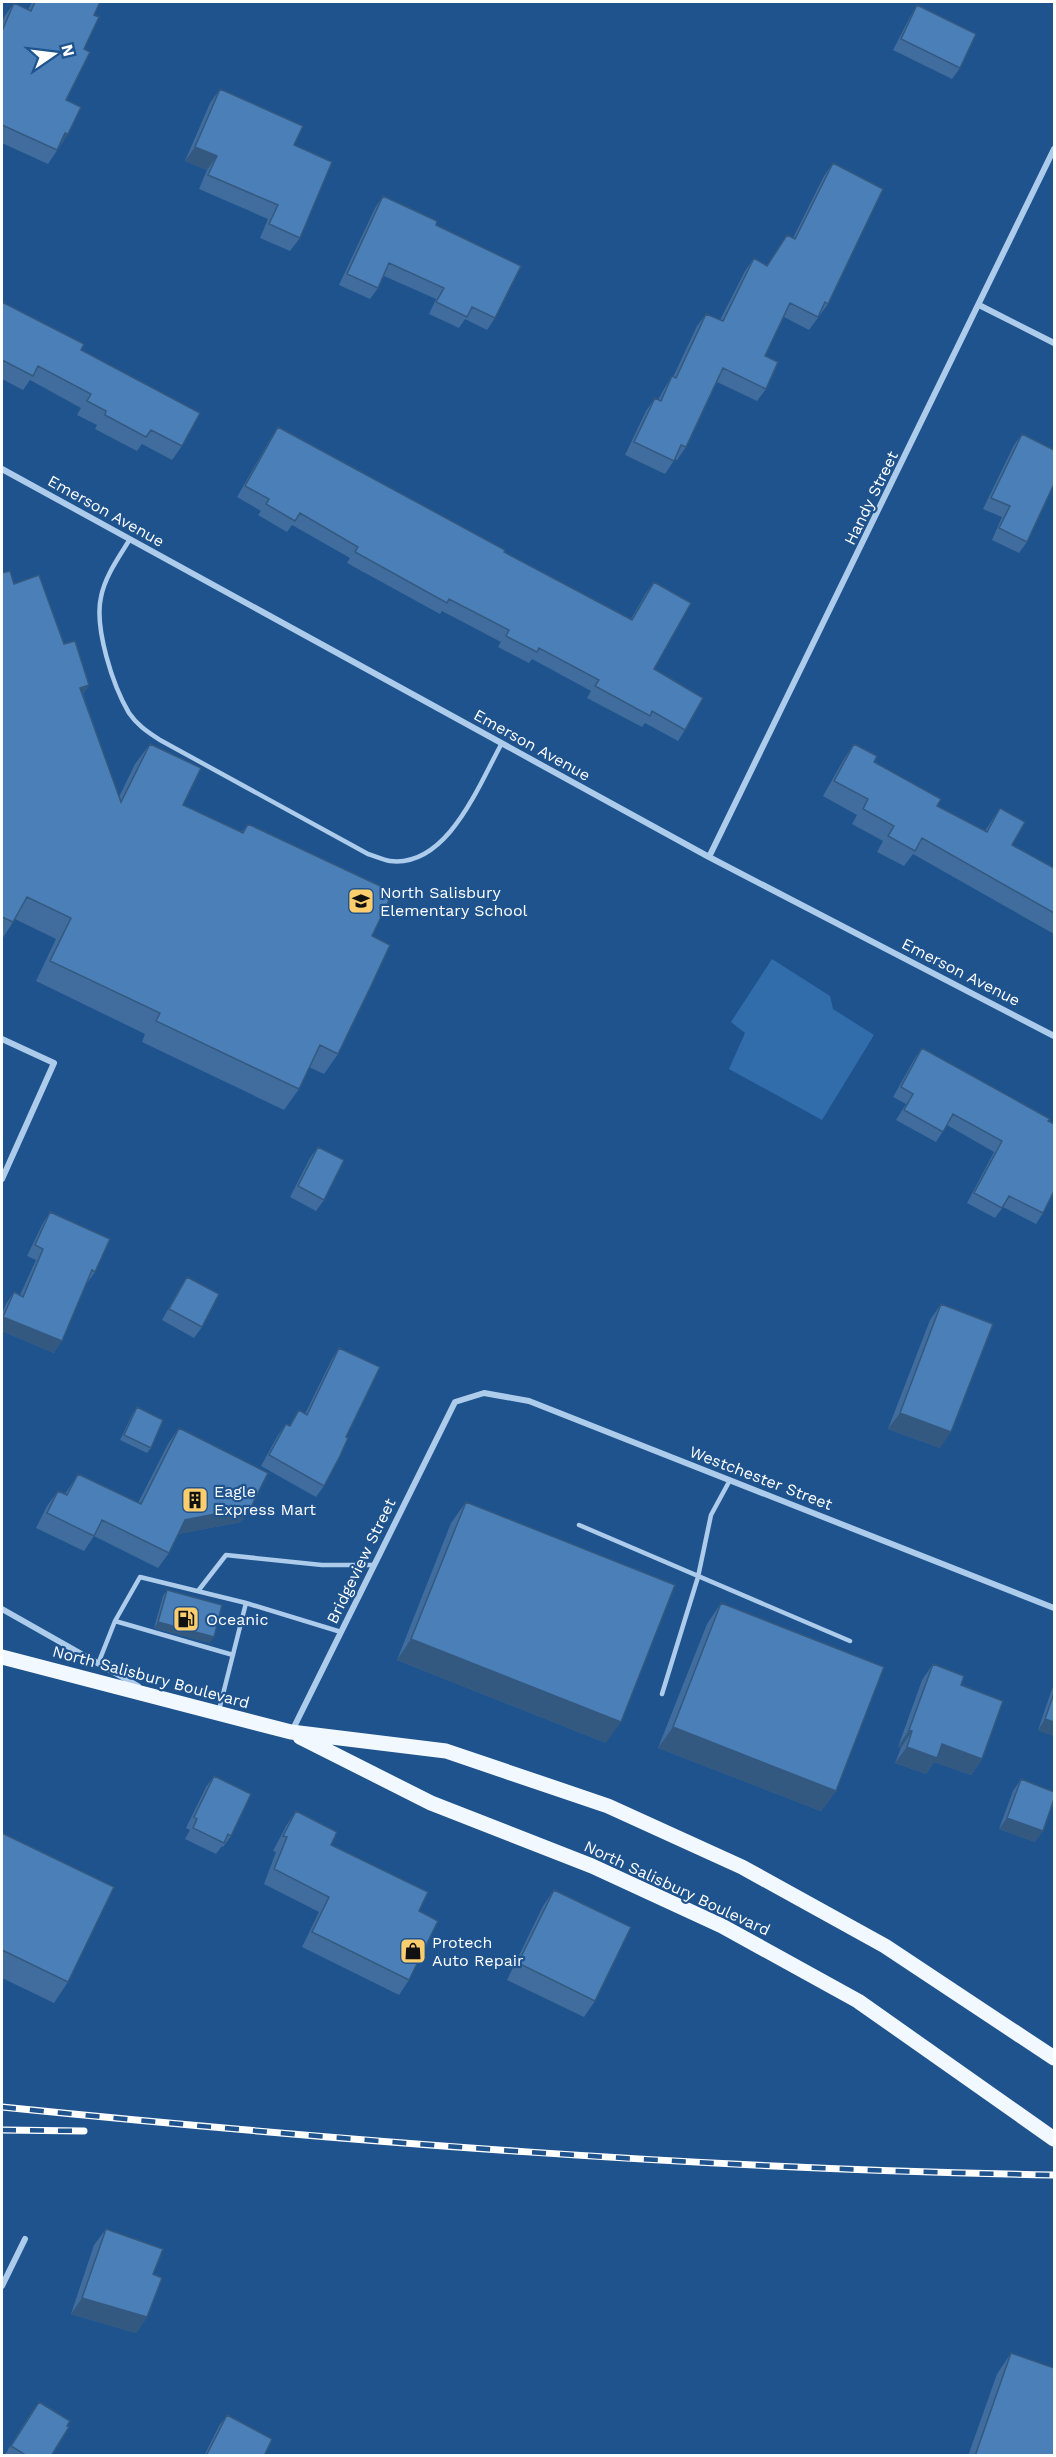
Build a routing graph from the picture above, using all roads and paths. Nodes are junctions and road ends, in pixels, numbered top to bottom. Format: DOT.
graph roads {
  1 [pos="1054,149"];
  2 [pos="979,305"];
  3 [pos="1054,343"];
  4 [pos="2,469"];
  5 [pos="130,539"];
  6 [pos="502,743"];
  7 [pos="709,857"];
  8 [pos="1054,1036"];
  9 [pos="2,1039"];
  10 [pos="2,1179"];
  11 [pos="455,1402"];
  12 [pos="730,1480"];
  13 [pos="579,1525"];
  14 [pos="374,1565"];
  15 [pos="698,1577"];
  16 [pos="198,1591"];
  17 [pos="246,1603"];
  18 [pos="1054,1608"];
  19 [pos="2,1609"];
  20 [pos="115,1621"];
  21 [pos="341,1632"];
  22 [pos="850,1641"];
  23 [pos="233,1655"];
  24 [pos="2,1657"];
  25 [pos="98,1664"];
  26 [pos="662,1694"];
  27 [pos="159,1698"];
  28 [pos="218,1713"];
  29 [pos="291,1732"];
  30 [pos="1054,2058"];
  31 [pos="1054,2139"];
  32 [pos="26,2239"];
  33 [pos="2,2286"];
  1 -- 2 [label="street, Handy Street"];
  2 -- 3 [label="street"];
  2 -- 7 [label="street, Handy Street"];
  4 -- 5 [label="street, Emerson Avenue"];
  5 -- 6 [label="street, Emerson Avenue"];
  5 -- 6 [label="lane"];
  6 -- 7 [label="street, Emerson Avenue"];
  7 -- 8 [label="street, Emerson Avenue"];
  9 -- 10 [label="street"];
  11 -- 12 [label="street, Westchester Street"];
  11 -- 14 [label="street, Bridgeview Street"];
  12 -- 15 [label="lane"];
  12 -- 18 [label="street, Westchester Street"];
  13 -- 15 [label="lane"];
  14 -- 16 [label="lane"];
  14 -- 21 [label="street, Bridgeview Street"];
  15 -- 22 [label="lane"];
  15 -- 26 [label="lane"];
  16 -- 17 [label="lane"];
  16 -- 20 [label="lane"];
  17 -- 21 [label="lane"];
  17 -- 23 [label="lane"];
  19 -- 25 [label="street"];
  20 -- 23 [label="lane"];
  20 -- 25 [label="lane"];
  21 -- 29 [label="street, Bridgeview Street"];
  23 -- 28 [label="lane"];
  24 -- 27 [label="main road, North Salisbury Boulevard"];
  25 -- 27 [label="street"];
  27 -- 28 [label="main road, North Salisbury Boulevard"];
  28 -- 29 [label="main road, North Salisbury Boulevard"];
  29 -- 30 [label="main road, North Salisbury Boulevard"];
  29 -- 31 [label="main road, North Salisbury Boulevard"];
  32 -- 33 [label="street"];
}
